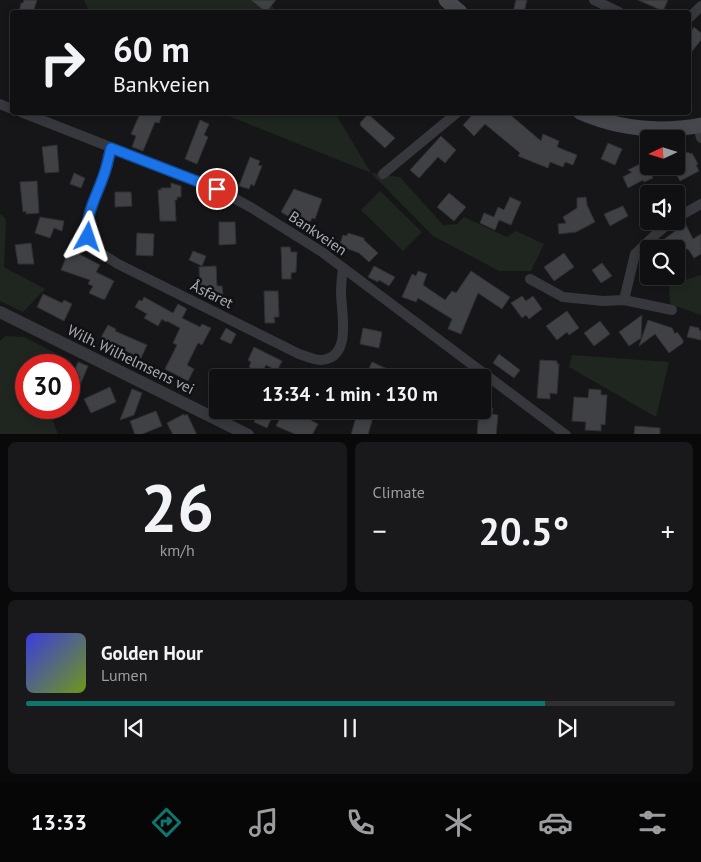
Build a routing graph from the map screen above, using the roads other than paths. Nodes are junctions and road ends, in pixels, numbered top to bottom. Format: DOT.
graph roads {
  1 [pos="446,0"];
  2 [pos="594,0"];
  3 [pos="701,6"];
  4 [pos="458,10"];
  5 [pos="615,10"];
  6 [pos="691,16"];
  7 [pos="28,115"];
  8 [pos="454,115"];
  9 [pos="588,115"];
  10 [pos="700,129"];
  11 [pos="111,148"];
  12 [pos="384,174"];
  13 [pos="701,204"];
  14 [pos="685,213"];
  15 [pos="660,230"];
  16 [pos="343,268"];
  17 [pos="530,279"];
  18 [pos="624,300"];
  19 [pos="672,310"];
  20 [pos="0,312"];
  21 [pos="248,434"];
  22 [pos="566,434"];
  1 -- 4 [label="main road"];
  2 -- 5 [label="street"];
  3 -- 6 [label="street"];
  7 -- 11 [label="street, Bankveien"];
  8 -- 12 [label="street"];
  9 -- 10 [label="main road"];
  11 -- 16 [label="street, Bankveien"];
  11 -- 16 [label="street, Åsfaret"];
  13 -- 14 [label="street"];
  15 -- 18 [label="street"];
  16 -- 22 [label="street, Bankveien"];
  17 -- 18 [label="street"];
  18 -- 19 [label="street"];
  20 -- 21 [label="street, Wilh. Wilhelmsens vei"];
}
